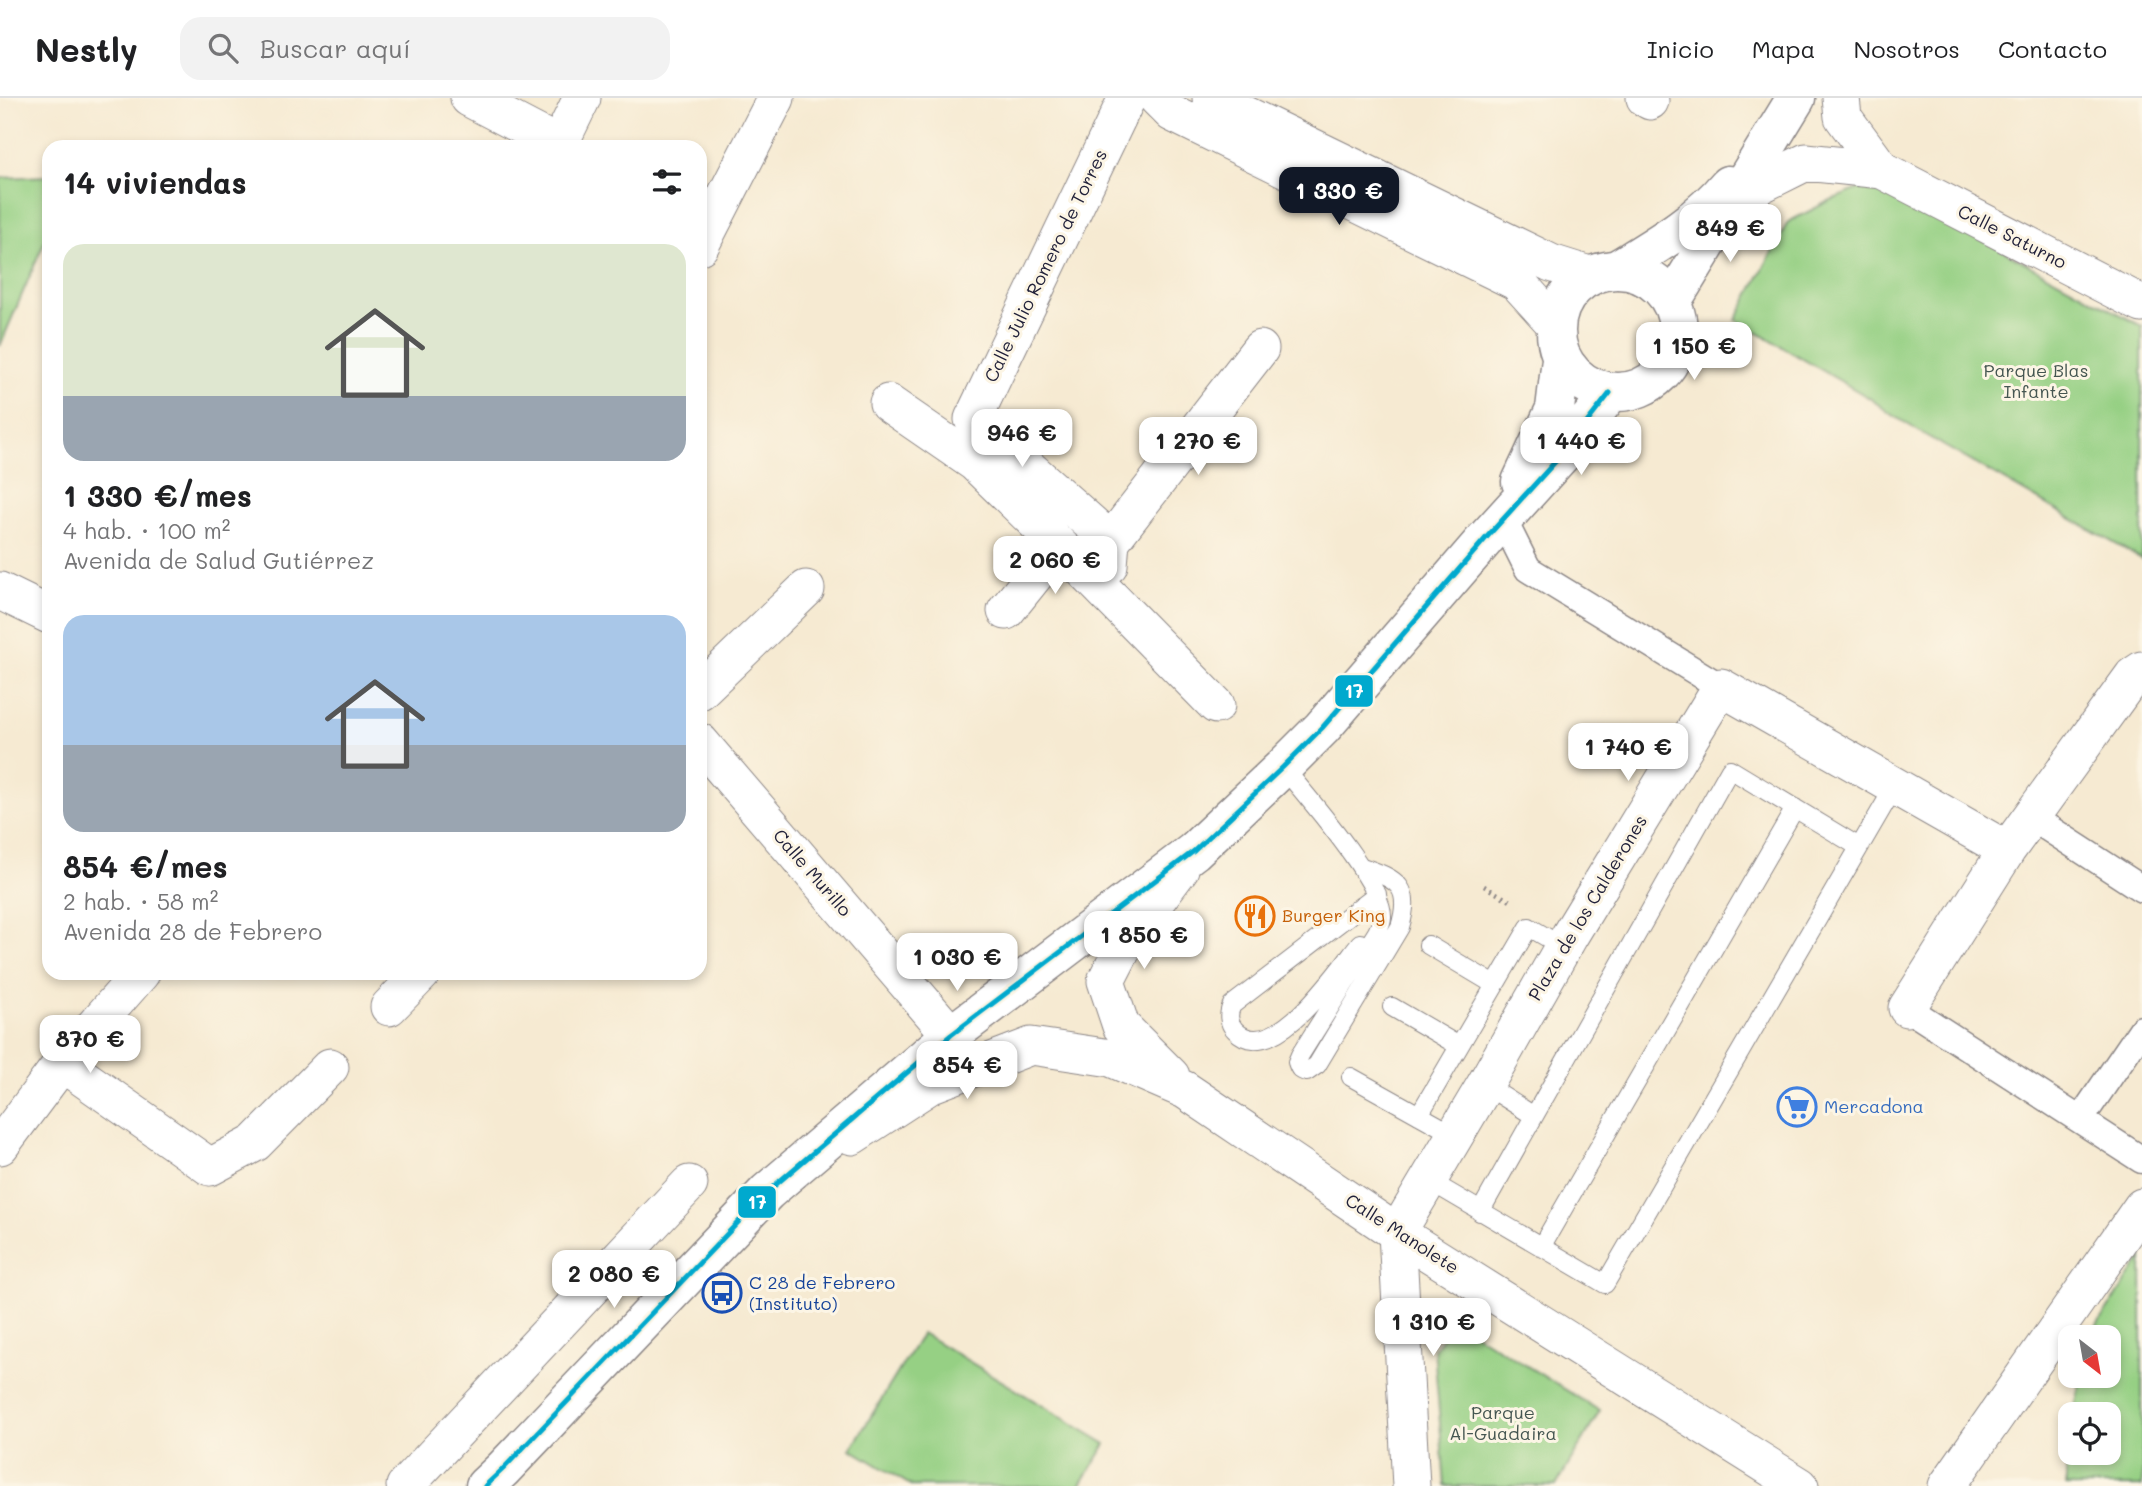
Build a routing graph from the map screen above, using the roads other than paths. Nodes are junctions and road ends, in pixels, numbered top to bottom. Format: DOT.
graph roads {
  1 [pos="470,98"];
  2 [pos="582,98"];
  3 [pos="776,98"];
  4 [pos="1127,98"];
  5 [pos="1157,98"];
  6 [pos="1211,98"];
  7 [pos="1841,98"];
  8 [pos="1788,111"];
  9 [pos="548,140"];
  10 [pos="562,140"];
  11 [pos="1882,170"];
  12 [pos="1738,196"];
  13 [pos="707,232"];
  14 [pos="1604,272"];
  15 [pos="1672,301"];
  16 [pos="2142,303"];
  17 [pos="1558,341"];
  18 [pos="1260,349"];
  19 [pos="1610,393"];
  20 [pos="888,403"];
  21 [pos="1503,519"];
  22 [pos="1111,541"];
  23 [pos="1059,545"];
  24 [pos="806,589"];
  25 [pos="0,591"];
  26 [pos="1108,594"];
  27 [pos="1006,611"];
  28 [pos="42,612"];
  29 [pos="2142,670"];
  30 [pos="707,684"];
  31 [pos="1721,687"];
  32 [pos="1216,705"];
  33 [pos="707,750"];
  34 [pos="1283,766"];
  35 [pos="1895,786"];
  36 [pos="1795,808"];
  37 [pos="2031,817"];
  38 [pos="1859,847"];
  39 [pos="2007,850"];
  40 [pos="1194,851"];
  41 [pos="1362,867"];
  42 [pos="2142,889"];
  43 [pos="1377,894"];
  44 [pos="1382,916"];
  45 [pos="1428,945"];
  46 [pos="1563,947"];
  47 [pos="135,980"];
  48 [pos="415,980"];
  49 [pos="1495,985"];
  50 [pos="389,1007"];
  51 [pos="1392,1007"];
  52 [pos="1907,1008"];
  53 [pos="2142,1029"];
  54 [pos="951,1035"];
  55 [pos="1459,1046"];
  56 [pos="62,1063"];
  57 [pos="330,1067"];
  58 [pos="1351,1077"];
  59 [pos="1485,1085"];
  60 [pos="1185,1090"];
  61 [pos="1419,1115"];
  62 [pos="1534,1116"];
  63 [pos="2080,1120"];
  64 [pos="1455,1135"];
  65 [pos="0,1146"];
  66 [pos="2142,1160"];
  67 [pos="1428,1181"];
  68 [pos="689,1184"];
  69 [pos="767,1192"];
  70 [pos="2142,1208"];
  71 [pos="1480,1212"];
  72 [pos="1397,1233"];
  73 [pos="1541,1247"];
  74 [pos="494,1480"];
  75 [pos="405,1486"];
  76 [pos="1410,1486"];
  77 [pos="1800,1486"];
  78 [pos="1947,1486"];
  1 -- 9 [label="street"];
  2 -- 10 [label="street"];
  3 -- 13 [label="street"];
  4 -- 22 [label="street, Calle Julio Romero de Torres"];
  5 -- 17 [label="street"];
  6 -- 14 [label="street"];
  7 -- 11 [label="street"];
  8 -- 12 [label="main road"];
  8 -- 14 [label="main road"];
  11 -- 12 [label="street"];
  11 -- 16 [label="street, Calle Saturno"];
  12 -- 15 [label="main road"];
  14 -- 15 [label="main road"];
  14 -- 17 [label="main road"];
  15 -- 19 [label="main road"];
  17 -- 19 [label="main road"];
  17 -- 21 [label="main road"];
  18 -- 22 [label="street"];
  19 -- 21 [label="main road"];
  20 -- 23 [label="street"];
  21 -- 31 [label="street"];
  21 -- 34 [label="main road"];
  22 -- 26 [label="street"];
  23 -- 26 [label="street"];
  23 -- 27 [label="street"];
  24 -- 30 [label="street"];
  25 -- 28 [label="street"];
  26 -- 32 [label="street"];
  29 -- 37 [label="street"];
  31 -- 35 [label="street"];
  31 -- 46 [label="street, Plaza de los Calderones"];
  33 -- 54 [label="street, Calle Murillo"];
  34 -- 40 [label="main road"];
  34 -- 41 [label="lane"];
  35 -- 38 [label="lane"];
  35 -- 39 [label="street"];
  36 -- 38 [label="lane"];
  36 -- 62 [label="lane"];
  36 -- 73 [label="lane"];
  37 -- 39 [label="street"];
  37 -- 42 [label="street"];
  38 -- 73 [label="lane"];
  39 -- 52 [label="street"];
  40 -- 54 [label="main road"];
  40 -- 60 [label="street"];
  41 -- 43 [label="lane"];
  41 -- 44 [label="lane"];
  43 -- 44 [label="lane"];
  43 -- 44 [label="lane"];
  45 -- 49 [label="lane"];
  46 -- 49 [label="lane"];
  46 -- 59 [label="street, Plaza de los Calderones"];
  47 -- 56 [label="street"];
  48 -- 50 [label="street"];
  49 -- 55 [label="lane"];
  51 -- 55 [label="lane"];
  52 -- 63 [label="street"];
  53 -- 63 [label="street"];
  54 -- 69 [label="main road"];
  55 -- 61 [label="lane"];
  56 -- 57 [label="street"];
  56 -- 65 [label="street"];
  58 -- 61 [label="lane"];
  59 -- 62 [label="lane"];
  59 -- 64 [label="street, Plaza de los Calderones"];
  60 -- 69 [label="street"];
  60 -- 72 [label="street, Calle Manolete"];
  61 -- 64 [label="lane"];
  62 -- 71 [label="lane"];
  63 -- 66 [label="street"];
  64 -- 67 [label="street, Plaza de los Calderones"];
  67 -- 71 [label="lane"];
  67 -- 72 [label="street, Plaza de los Calderones"];
  68 -- 75 [label="street"];
  69 -- 74 [label="main road"];
  70 -- 78 [label="street"];
  71 -- 73 [label="lane"];
  72 -- 76 [label="street"];
  72 -- 77 [label="street, Calle Manolete"];
}
